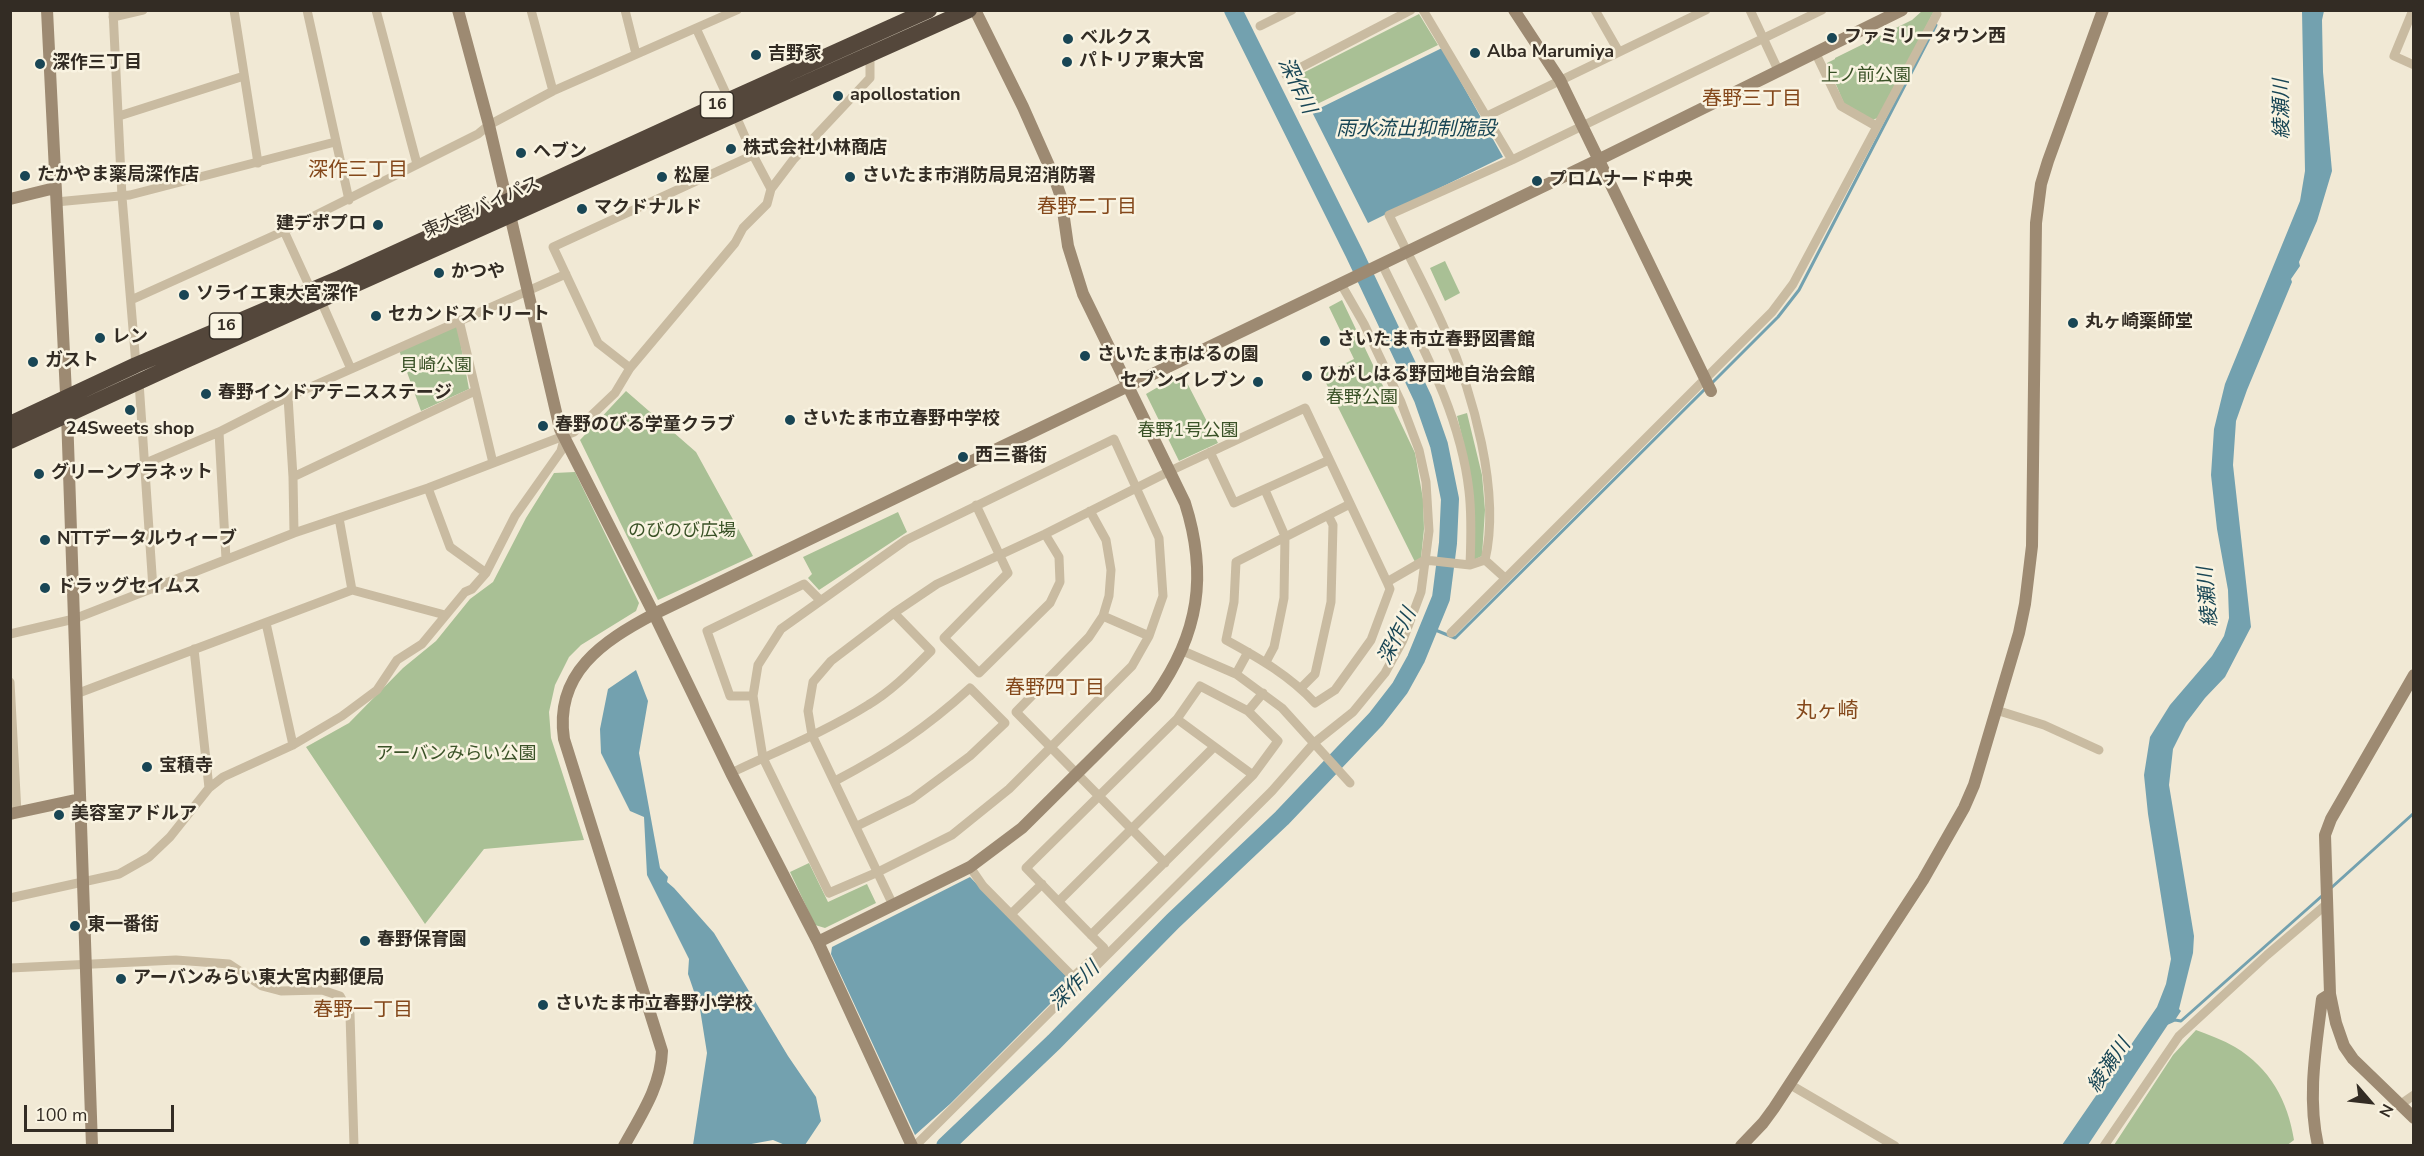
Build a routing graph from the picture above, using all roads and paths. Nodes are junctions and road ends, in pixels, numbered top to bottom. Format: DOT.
graph roads {
  1 [pos="47,10"];
  2 [pos="142,10"];
  3 [pos="234,10"];
  4 [pos="307,10"];
  5 [pos="376,10"];
  6 [pos="458,10"];
  7 [pos="531,10"];
  8 [pos="624,10"];
  9 [pos="737,10"];
  10 [pos="929,10"];
  11 [pos="969,10"];
  12 [pos="975,10"];
  13 [pos="1292,10"];
  14 [pos="1411,10"];
  15 [pos="1423,10"];
  16 [pos="1514,10"];
  17 [pos="1594,10"];
  18 [pos="1706,10"];
  19 [pos="1750,10"];
  20 [pos="1822,10"];
  21 [pos="1902,10"];
  22 [pos="2103,10"];
  23 [pos="2413,10"];
  24 [pos="113,14"];
  25 [pos="1937,14"];
  26 [pos="1260,26"];
  27 [pos="696,28"];
  28 [pos="1764,39"];
  29 [pos="1619,52"];
  30 [pos="636,54"];
  31 [pos="870,54"];
  32 [pos="1816,54"];
  33 [pos="2414,65"];
  34 [pos="1779,72"];
  35 [pos="1286,75"];
  36 [pos="244,76"];
  37 [pos="1560,80"];
  38 [pos="553,91"];
  39 [pos="732,107"];
  40 [pos="119,116"];
  41 [pos="1487,116"];
  42 [pos="489,125"];
  43 [pos="1876,126"];
  44 [pos="1583,127"];
  45 [pos="335,142"];
  46 [pos="753,155"];
  47 [pos="1600,159"];
  48 [pos="1512,160"];
  49 [pos="258,163"];
  50 [pos="417,164"];
  51 [pos="56,188"];
  52 [pos="771,189"];
  53 [pos="122,196"];
  54 [pos="10,199"];
  55 [pos="349,200"];
  56 [pos="56,202"];
  57 [pos="508,210"];
  58 [pos="284,231"];
  59 [pos="1407,252"];
  60 [pos="1380,265"];
  61 [pos="566,274"];
  62 [pos="1343,282"];
  63 [pos="526,291"];
  64 [pos="316,295"];
  65 [pos="131,300"];
  66 [pos="459,320"];
  67 [pos="630,368"];
  68 [pos="351,369"];
  69 [pos="137,374"];
  70 [pos="1704,379"];
  71 [pos="1128,386"];
  72 [pos="475,391"];
  73 [pos="1711,391"];
  74 [pos="288,397"];
  75 [pos="66,407"];
  76 [pos="10,424"];
  77 [pos="219,432"];
  78 [pos="565,436"];
  79 [pos="10,441"];
  80 [pos="1210,452"];
  81 [pos="1329,459"];
  82 [pos="146,463"];
  83 [pos="493,463"];
  84 [pos="1170,471"];
  85 [pos="293,477"];
  86 [pos="428,488"];
  87 [pos="1137,488"];
  88 [pos="1265,490"];
  89 [pos="1350,504"];
  90 [pos="976,505"];
  91 [pos="1090,511"];
  92 [pos="1328,515"];
  93 [pos="339,518"];
  94 [pos="294,533"];
  95 [pos="1045,534"];
  96 [pos="1285,536"];
  97 [pos="999,554"];
  98 [pos="226,559"];
  99 [pos="1425,560"];
  100 [pos="1485,560"];
  101 [pos="1470,565"];
  102 [pos="486,573"];
  103 [pos="1505,578"];
  104 [pos="1387,582"];
  105 [pos="153,589"];
  106 [pos="352,590"];
  107 [pos="820,600"];
  108 [pos="894,613"];
  109 [pos="654,614"];
  110 [pos="445,615"];
  111 [pos="1103,616"];
  112 [pos="74,619"];
  113 [pos="266,623"];
  114 [pos="1451,633"];
  115 [pos="10,634"];
  116 [pos="1149,636"];
  117 [pos="194,649"];
  118 [pos="1183,651"];
  119 [pos="1248,652"];
  120 [pos="1266,662"];
  121 [pos="1236,674"];
  122 [pos="2414,675"];
  123 [pos="10,682"];
  124 [pos="1301,688"];
  125 [pos="1263,693"];
  126 [pos="76,694"];
  127 [pos="753,696"];
  128 [pos="1996,710"];
  129 [pos="1248,711"];
  130 [pos="1177,719"];
  131 [pos="812,735"];
  132 [pos="1314,743"];
  133 [pos="293,745"];
  134 [pos="1214,747"];
  135 [pos="1051,748"];
  136 [pos="2099,750"];
  137 [pos="763,758"];
  138 [pos="731,773"];
  139 [pos="1077,773"];
  140 [pos="1253,775"];
  141 [pos="835,781"];
  142 [pos="1350,783"];
  143 [pos="209,788"];
  144 [pos="1100,796"];
  145 [pos="80,799"];
  146 [pos="14,814"];
  147 [pos="856,826"];
  148 [pos="1132,829"];
  149 [pos="1164,863"];
  150 [pos="970,867"];
  151 [pos="878,872"];
  152 [pos="83,881"];
  153 [pos="1042,884"];
  154 [pos="10,898"];
  155 [pos="1059,901"];
  156 [pos="2327,901"];
  157 [pos="893,905"];
  158 [pos="1011,914"];
  159 [pos="1091,935"];
  160 [pos="818,942"];
  161 [pos="86,965"];
  162 [pos="10,968"];
  163 [pos="2330,994"];
  164 [pos="1789,1084"];
  165 [pos="2414,1095"];
  166 [pos="2401,1104"];
  167 [pos="2414,1118"];
  168 [pos="92,1146"];
  169 [pos="354,1146"];
  170 [pos="624,1146"];
  171 [pos="913,1146"];
  172 [pos="1741,1146"];
  173 [pos="1895,1146"];
  174 [pos="2104,1146"];
  175 [pos="2318,1146"];
  1 -- 51 [label="street"];
  2 -- 24 [label="street"];
  3 -- 36 [label="street"];
  4 -- 45 [label="street"];
  5 -- 50 [label="street"];
  6 -- 42 [label="street"];
  7 -- 38 [label="street"];
  8 -- 30 [label="street"];
  9 -- 27 [label="street"];
  10 -- 39 [label="highway, 東大宮バイパス / 16"];
  11 -- 31 [label="highway, 東大宮バイパス / 16"];
  12 -- 71 [label="street"];
  13 -- 26 [label="street"];
  14 -- 35 [label="street"];
  15 -- 41 [label="street"];
  16 -- 37 [label="street"];
  17 -- 29 [label="street"];
  18 -- 29 [label="street"];
  19 -- 28 [label="street"];
  20 -- 28 [label="street"];
  21 -- 32 [label="street"];
  22 -- 128 [label="street"];
  23 -- 33 [label="street"];
  24 -- 40 [label="street"];
  25 -- 43 [label="street"];
  27 -- 30 [label="street"];
  27 -- 39 [label="street"];
  28 -- 34 [label="street"];
  28 -- 44 [label="street"];
  29 -- 37 [label="street"];
  30 -- 38 [label="street"];
  31 -- 39 [label="highway, 東大宮バイパス / 16"];
  31 -- 52 [label="street"];
  32 -- 34 [label="street"];
  32 -- 43 [label="street"];
  34 -- 47 [label="street"];
  36 -- 40 [label="street"];
  36 -- 49 [label="street"];
  37 -- 41 [label="street"];
  37 -- 44 [label="street"];
  38 -- 42 [label="street"];
  39 -- 46 [label="street"];
  39 -- 57 [label="highway, 東大宮バイパス / 16"];
  40 -- 53 [label="street"];
  41 -- 48 [label="street"];
  42 -- 50 [label="street"];
  42 -- 57 [label="street"];
  43 -- 70 [label="street"];
  44 -- 47 [label="street"];
  44 -- 48 [label="street"];
  45 -- 49 [label="street"];
  45 -- 55 [label="street"];
  46 -- 52 [label="street"];
  46 -- 61 [label="street"];
  47 -- 59 [label="street"];
  47 -- 70 [label="street"];
  48 -- 59 [label="street"];
  49 -- 53 [label="street"];
  50 -- 55 [label="street"];
  51 -- 54 [label="street"];
  51 -- 56 [label="street"];
  52 -- 67 [label="street"];
  53 -- 56 [label="street"];
  53 -- 65 [label="street"];
  55 -- 58 [label="street"];
  56 -- 75 [label="street"];
  57 -- 63 [label="street"];
  57 -- 64 [label="highway, 東大宮バイパス / 16"];
  58 -- 64 [label="street"];
  58 -- 65 [label="street"];
  59 -- 60 [label="street"];
  59 -- 100 [label="street"];
  60 -- 62 [label="street"];
  60 -- 101 [label="street"];
  61 -- 63 [label="street"];
  61 -- 67 [label="street"];
  62 -- 71 [label="street"];
  62 -- 99 [label="street"];
  63 -- 66 [label="street"];
  63 -- 78 [label="street"];
  64 -- 68 [label="street"];
  64 -- 69 [label="highway, 東大宮バイパス / 16"];
  65 -- 69 [label="street"];
  66 -- 68 [label="street"];
  66 -- 72 [label="street"];
  67 -- 78 [label="street"];
  68 -- 74 [label="street"];
  69 -- 75 [label="highway, 東大宮バイパス / 16"];
  69 -- 82 [label="street"];
  70 -- 73 [label="street"];
  70 -- 103 [label="street"];
  71 -- 84 [label="street"];
  71 -- 109 [label="street"];
  72 -- 83 [label="street"];
  72 -- 85 [label="street"];
  74 -- 77 [label="street"];
  74 -- 85 [label="street"];
  75 -- 76 [label="highway, 東大宮バイパス / 16"];
  75 -- 79 [label="highway, 東大宮バイパス / 16"];
  75 -- 112 [label="street"];
  77 -- 82 [label="street"];
  77 -- 98 [label="street"];
  78 -- 83 [label="street"];
  78 -- 102 [label="street"];
  78 -- 109 [label="street"];
  80 -- 81 [label="street"];
  80 -- 84 [label="street"];
  80 -- 88 [label="street"];
  81 -- 88 [label="street"];
  81 -- 89 [label="street"];
  82 -- 105 [label="street"];
  83 -- 86 [label="street"];
  84 -- 87 [label="street"];
  84 -- 118 [label="street"];
  85 -- 94 [label="street"];
  86 -- 93 [label="street"];
  86 -- 102 [label="street"];
  87 -- 90 [label="street"];
  87 -- 91 [label="street"];
  87 -- 116 [label="street"];
  88 -- 96 [label="street"];
  89 -- 92 [label="street"];
  89 -- 104 [label="street"];
  90 -- 97 [label="street"];
  90 -- 107 [label="street"];
  91 -- 95 [label="street"];
  91 -- 111 [label="street"];
  92 -- 96 [label="street"];
  92 -- 124 [label="street"];
  93 -- 94 [label="street"];
  93 -- 106 [label="street"];
  94 -- 98 [label="street"];
  95 -- 97 [label="street"];
  95 -- 97 [label="street"];
  96 -- 119 [label="street"];
  96 -- 120 [label="street"];
  97 -- 108 [label="street"];
  98 -- 105 [label="street"];
  99 -- 101 [label="street"];
  99 -- 104 [label="street"];
  99 -- 132 [label="street"];
  100 -- 101 [label="street"];
  100 -- 103 [label="street"];
  102 -- 110 [label="street"];
  103 -- 114 [label="street"];
  104 -- 124 [label="street"];
  105 -- 112 [label="street"];
  106 -- 110 [label="street"];
  106 -- 113 [label="street"];
  107 -- 127 [label="street"];
  107 -- 127 [label="street"];
  108 -- 131 [label="street"];
  108 -- 131 [label="street"];
  109 -- 138 [label="street"];
  109 -- 170 [label="street"];
  110 -- 133 [label="street"];
  111 -- 116 [label="street"];
  111 -- 135 [label="street"];
  112 -- 115 [label="street"];
  112 -- 126 [label="street"];
  113 -- 117 [label="street"];
  113 -- 133 [label="street"];
  116 -- 135 [label="street"];
  117 -- 126 [label="street"];
  117 -- 143 [label="street"];
  118 -- 121 [label="street"];
  118 -- 139 [label="street"];
  119 -- 120 [label="street"];
  119 -- 121 [label="street"];
  120 -- 124 [label="street"];
  121 -- 125 [label="street"];
  122 -- 156 [label="street"];
  123 -- 146 [label="street"];
  125 -- 129 [label="street"];
  125 -- 132 [label="street"];
  126 -- 145 [label="street"];
  127 -- 137 [label="street"];
  128 -- 136 [label="street"];
  128 -- 164 [label="street"];
  129 -- 130 [label="street"];
  129 -- 140 [label="street"];
  130 -- 134 [label="street"];
  130 -- 144 [label="street"];
  131 -- 137 [label="street"];
  131 -- 141 [label="street"];
  132 -- 142 [label="street"];
  132 -- 171 [label="street"];
  133 -- 143 [label="street"];
  134 -- 140 [label="street"];
  134 -- 148 [label="street"];
  135 -- 139 [label="street"];
  135 -- 151 [label="street"];
  137 -- 138 [label="street"];
  137 -- 151 [label="street"];
  138 -- 160 [label="street"];
  139 -- 144 [label="street"];
  139 -- 150 [label="street"];
  140 -- 149 [label="street"];
  141 -- 147 [label="street"];
  141 -- 147 [label="street"];
  143 -- 152 [label="street"];
  144 -- 148 [label="street"];
  144 -- 153 [label="street"];
  145 -- 146 [label="street"];
  145 -- 152 [label="street"];
  147 -- 151 [label="street"];
  148 -- 149 [label="street"];
  148 -- 155 [label="street"];
  149 -- 159 [label="street"];
  150 -- 157 [label="street"];
  150 -- 158 [label="street"];
  151 -- 157 [label="street"];
  152 -- 154 [label="street"];
  152 -- 161 [label="street"];
  153 -- 155 [label="street"];
  153 -- 158 [label="street"];
  155 -- 159 [label="street"];
  156 -- 163 [label="street"];
  156 -- 174 [label="street"];
  157 -- 160 [label="street"];
  158 -- 159 [label="street"];
  160 -- 171 [label="street"];
  161 -- 162 [label="street"];
  161 -- 168 [label="street"];
  161 -- 169 [label="street"];
  163 -- 166 [label="street"];
  163 -- 175 [label="street"];
  164 -- 172 [label="street"];
  164 -- 173 [label="street"];
  165 -- 166 [label="street"];
  166 -- 167 [label="street"];
}
